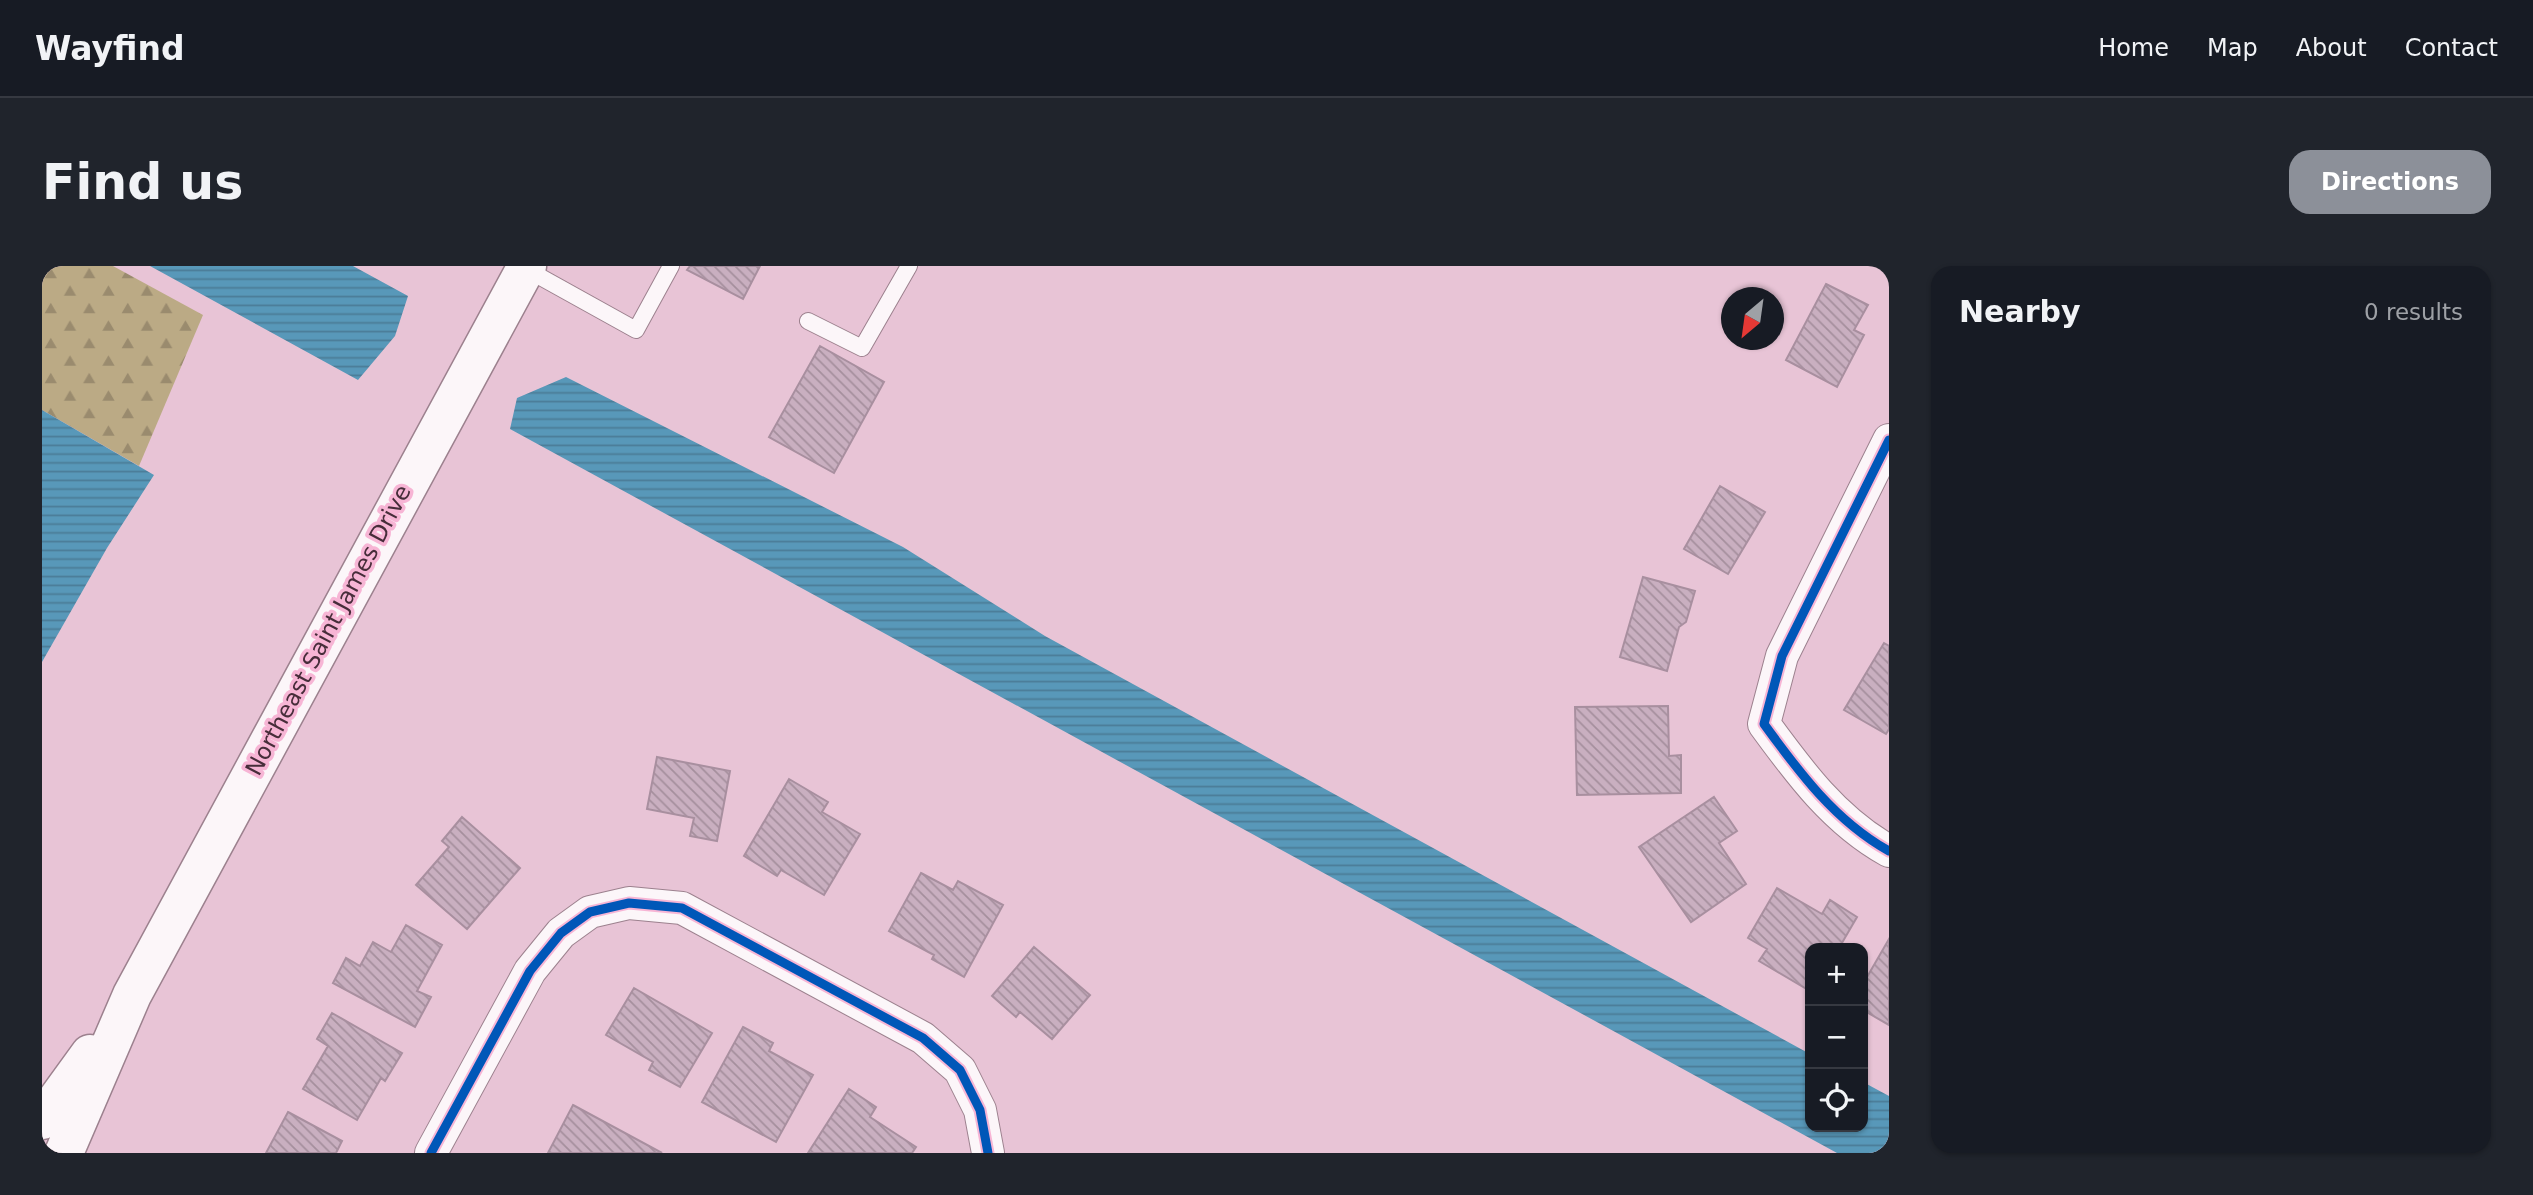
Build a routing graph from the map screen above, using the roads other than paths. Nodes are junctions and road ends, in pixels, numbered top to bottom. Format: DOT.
graph roads {
  1 [pos="671,266"];
  2 [pos="909,266"];
  3 [pos="526,267"];
  4 [pos="808,321"];
  5 [pos="1889,440"];
  6 [pos="1889,851"];
  7 [pos="132,995"];
  8 [pos="42,1120"];
  9 [pos="64,1153"];
  10 [pos="431,1153"];
  11 [pos="988,1153"];
  1 -- 3 [label="lane"];
  2 -- 4 [label="lane"];
  3 -- 7 [label="main road, Northeast Saint James Drive"];
  5 -- 6 [label="street"];
  7 -- 8 [label="main road, Northeast Saint James Drive"];
  7 -- 9 [label="main road, Northeast Saint James Drive"];
  10 -- 11 [label="street"];
}
